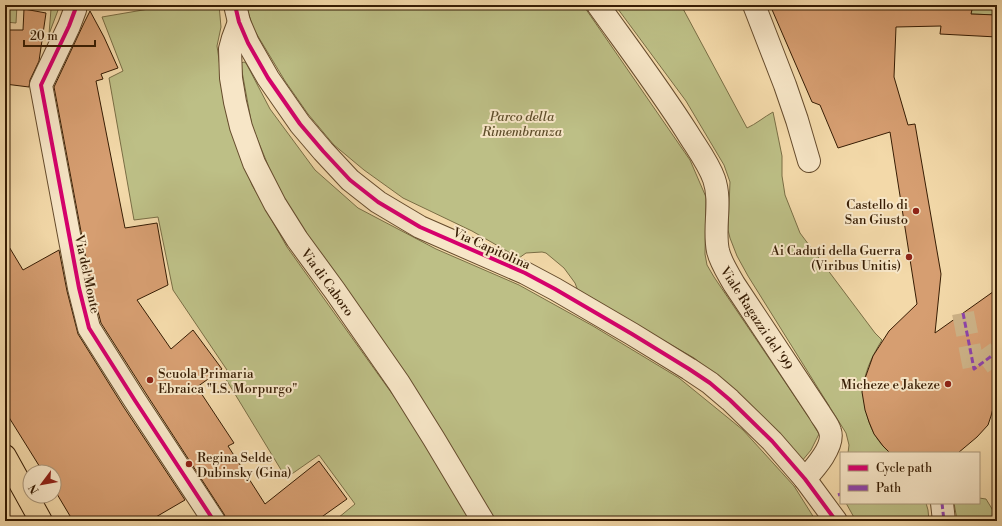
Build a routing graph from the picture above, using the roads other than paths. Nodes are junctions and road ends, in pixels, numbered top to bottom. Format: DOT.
graph roads {
  1 [pos="76,5"];
  2 [pos="598,5"];
  3 [pos="754,5"];
  4 [pos="237,14"];
  5 [pos="809,161"];
  6 [pos="5,456"];
  7 [pos="805,479"];
  8 [pos="942,504"];
  9 [pos="41,521"];
  10 [pos="214,521"];
  11 [pos="483,521"];
  12 [pos="836,521"];
  13 [pos="944,521"];
  1 -- 10 [label="street, Via del Monte"];
  2 -- 7 [label="street, Viale Ragazzi del '99"];
  3 -- 5 [label="street"];
  4 -- 7 [label="street, Via Capitolina"];
  4 -- 11 [label="street, Via di Caboro"];
  6 -- 9 [label="main road"];
  7 -- 12 [label="street, Via Capitolina"];
  8 -- 13 [label="street"];
}
